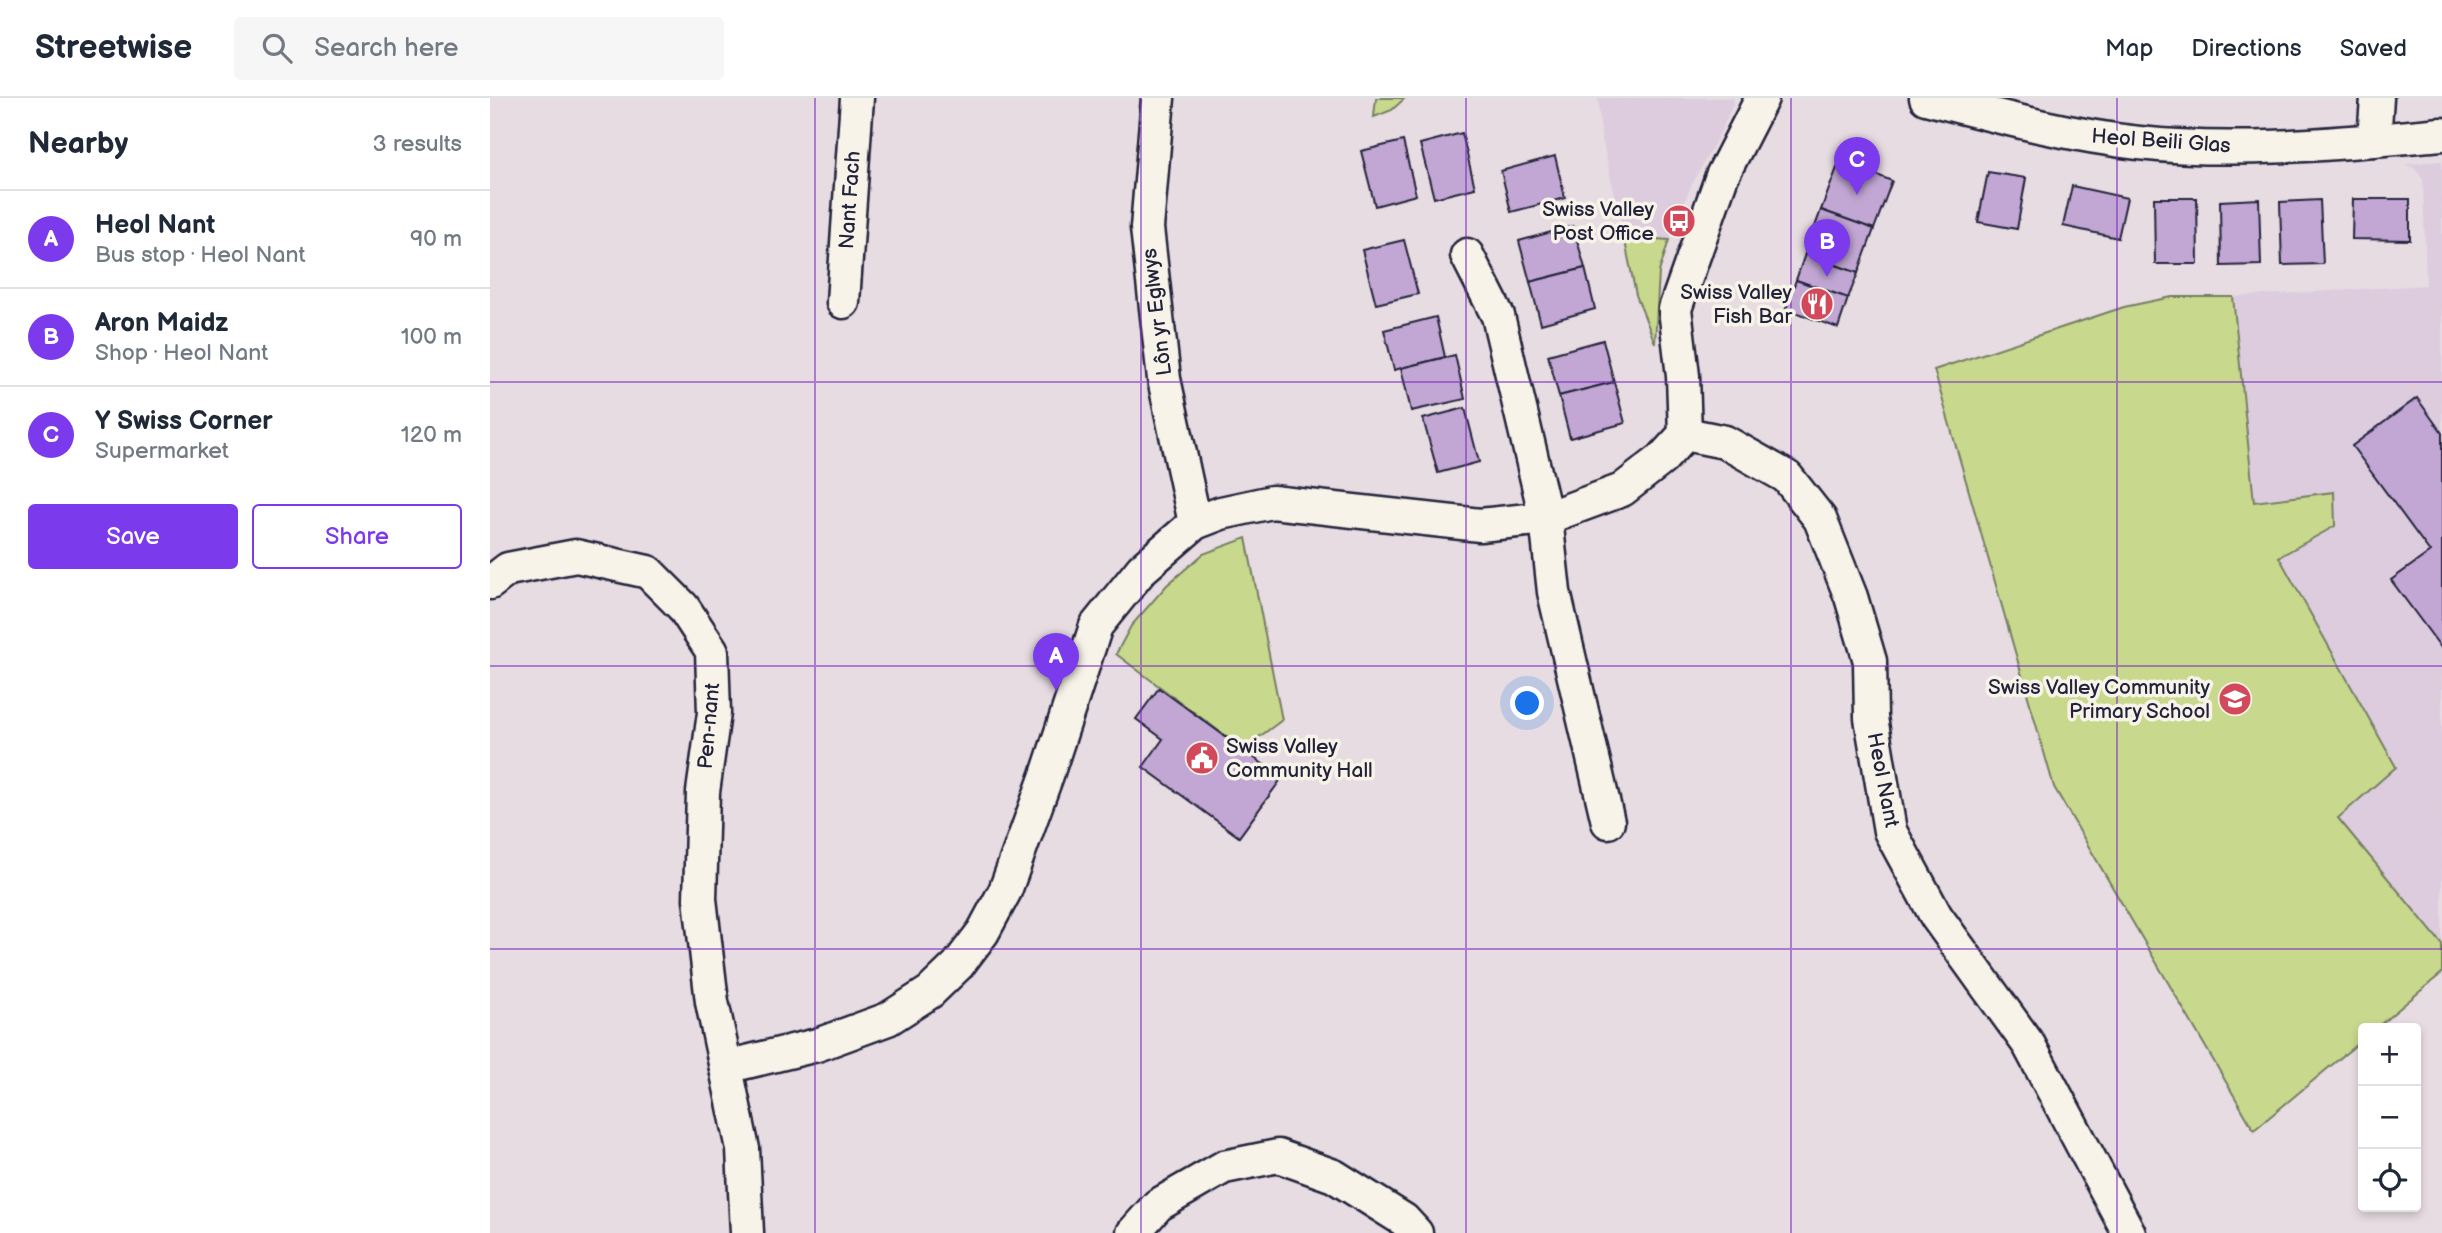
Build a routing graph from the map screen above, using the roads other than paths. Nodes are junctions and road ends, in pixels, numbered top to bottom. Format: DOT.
graph roads {
  1 [pos="857,98"];
  2 [pos="1157,98"];
  3 [pos="1762,98"];
  4 [pos="1926,98"];
  5 [pos="2377,98"];
  6 [pos="2017,109"];
  7 [pos="2442,134"];
  8 [pos="2374,140"];
  9 [pos="1467,255"];
  10 [pos="842,302"];
  11 [pos="1685,434"];
  12 [pos="1546,518"];
  13 [pos="1195,523"];
  14 [pos="490,583"];
  15 [pos="1608,822"];
  16 [pos="726,1067"];
  17 [pos="747,1233"];
  18 [pos="1133,1233"];
  19 [pos="1416,1233"];
  20 [pos="2129,1233"];
  1 -- 10 [label="street, Nant Fach"];
  2 -- 13 [label="street, Lôn yr Eglwys"];
  3 -- 11 [label="street"];
  4 -- 6 [label="street, Heol Beili Glas"];
  5 -- 8 [label="street"];
  6 -- 8 [label="street, Heol Beili Glas"];
  7 -- 8 [label="street, Heol Beili Glas"];
  9 -- 12 [label="street"];
  11 -- 12 [label="street"];
  11 -- 20 [label="street, Heol Nant"];
  12 -- 13 [label="street"];
  12 -- 15 [label="street"];
  13 -- 16 [label="street"];
  14 -- 16 [label="street, Pen-nant"];
  16 -- 17 [label="street, Pen-nant"];
  18 -- 19 [label="street"];
}
